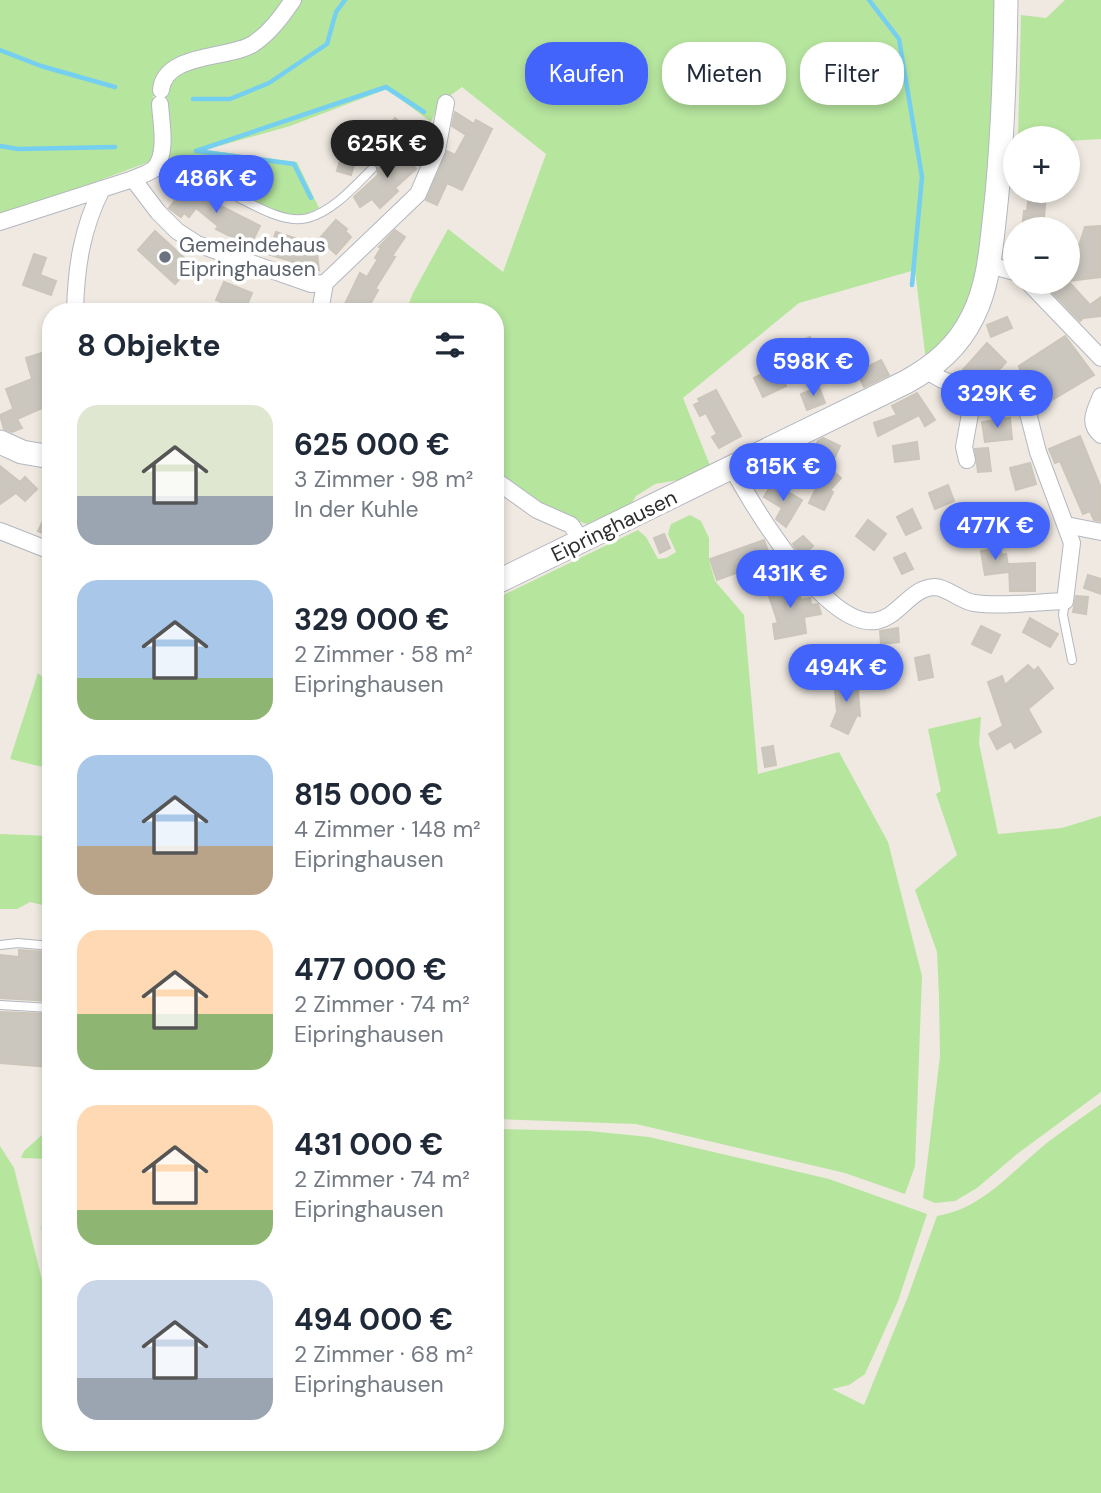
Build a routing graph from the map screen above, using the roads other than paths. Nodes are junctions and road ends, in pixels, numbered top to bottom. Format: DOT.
graph roads {
  1 [pos="293,0"];
  2 [pos="1006,0"];
  3 [pos="283,8"];
  4 [pos="446,103"];
  5 [pos="372,169"];
  6 [pos="153,170"];
  7 [pos="134,179"];
  8 [pos="102,189"];
  9 [pos="0,222"];
  10 [pos="989,265"];
  11 [pos="1003,269"];
  12 [pos="325,283"];
  13 [pos="1040,294"];
  14 [pos="76,303"];
  15 [pos="322,303"];
  16 [pos="1101,358"];
  17 [pos="927,370"];
  18 [pos="975,386"];
  19 [pos="1101,396"];
  20 [pos="1101,435"];
  21 [pos="0,442"];
  22 [pos="42,455"];
  23 [pos="967,460"];
  24 [pos="732,468"];
  25 [pos="504,486"];
  26 [pos="1066,525"];
  27 [pos="0,531"];
  28 [pos="1101,532"];
  29 [pos="582,541"];
  30 [pos="42,547"];
  31 [pos="504,579"];
  32 [pos="1065,601"];
  33 [pos="1072,660"];
  34 [pos="0,945"];
  35 [pos="42,945"];
  36 [pos="0,1005"];
  37 [pos="42,1007"];
  1 -- 3 [label="street"];
  2 -- 10 [label="main road, Eipringhausen"];
  3 -- 6 [label="street"];
  4 -- 12 [label="street"];
  5 -- 6 [label="lane"];
  6 -- 7 [label="street"];
  7 -- 8 [label="street"];
  7 -- 12 [label="street"];
  8 -- 9 [label="street"];
  8 -- 14 [label="street"];
  10 -- 11 [label="street"];
  10 -- 17 [label="main road, Eipringhausen"];
  12 -- 15 [label="street"];
  13 -- 16 [label="street"];
  17 -- 18 [label="street"];
  17 -- 24 [label="main road, Eipringhausen"];
  18 -- 23 [label="street"];
  18 -- 26 [label="street"];
  19 -- 20 [label="street"];
  21 -- 22 [label="main road"];
  24 -- 29 [label="main road, Eipringhausen"];
  24 -- 32 [label="street"];
  25 -- 29 [label="street"];
  26 -- 28 [label="street"];
  26 -- 32 [label="street"];
  27 -- 30 [label="street"];
  29 -- 31 [label="main road, Eipringhausen"];
  32 -- 33 [label="lane"];
  34 -- 35 [label="lane"];
  36 -- 37 [label="lane"];
}
